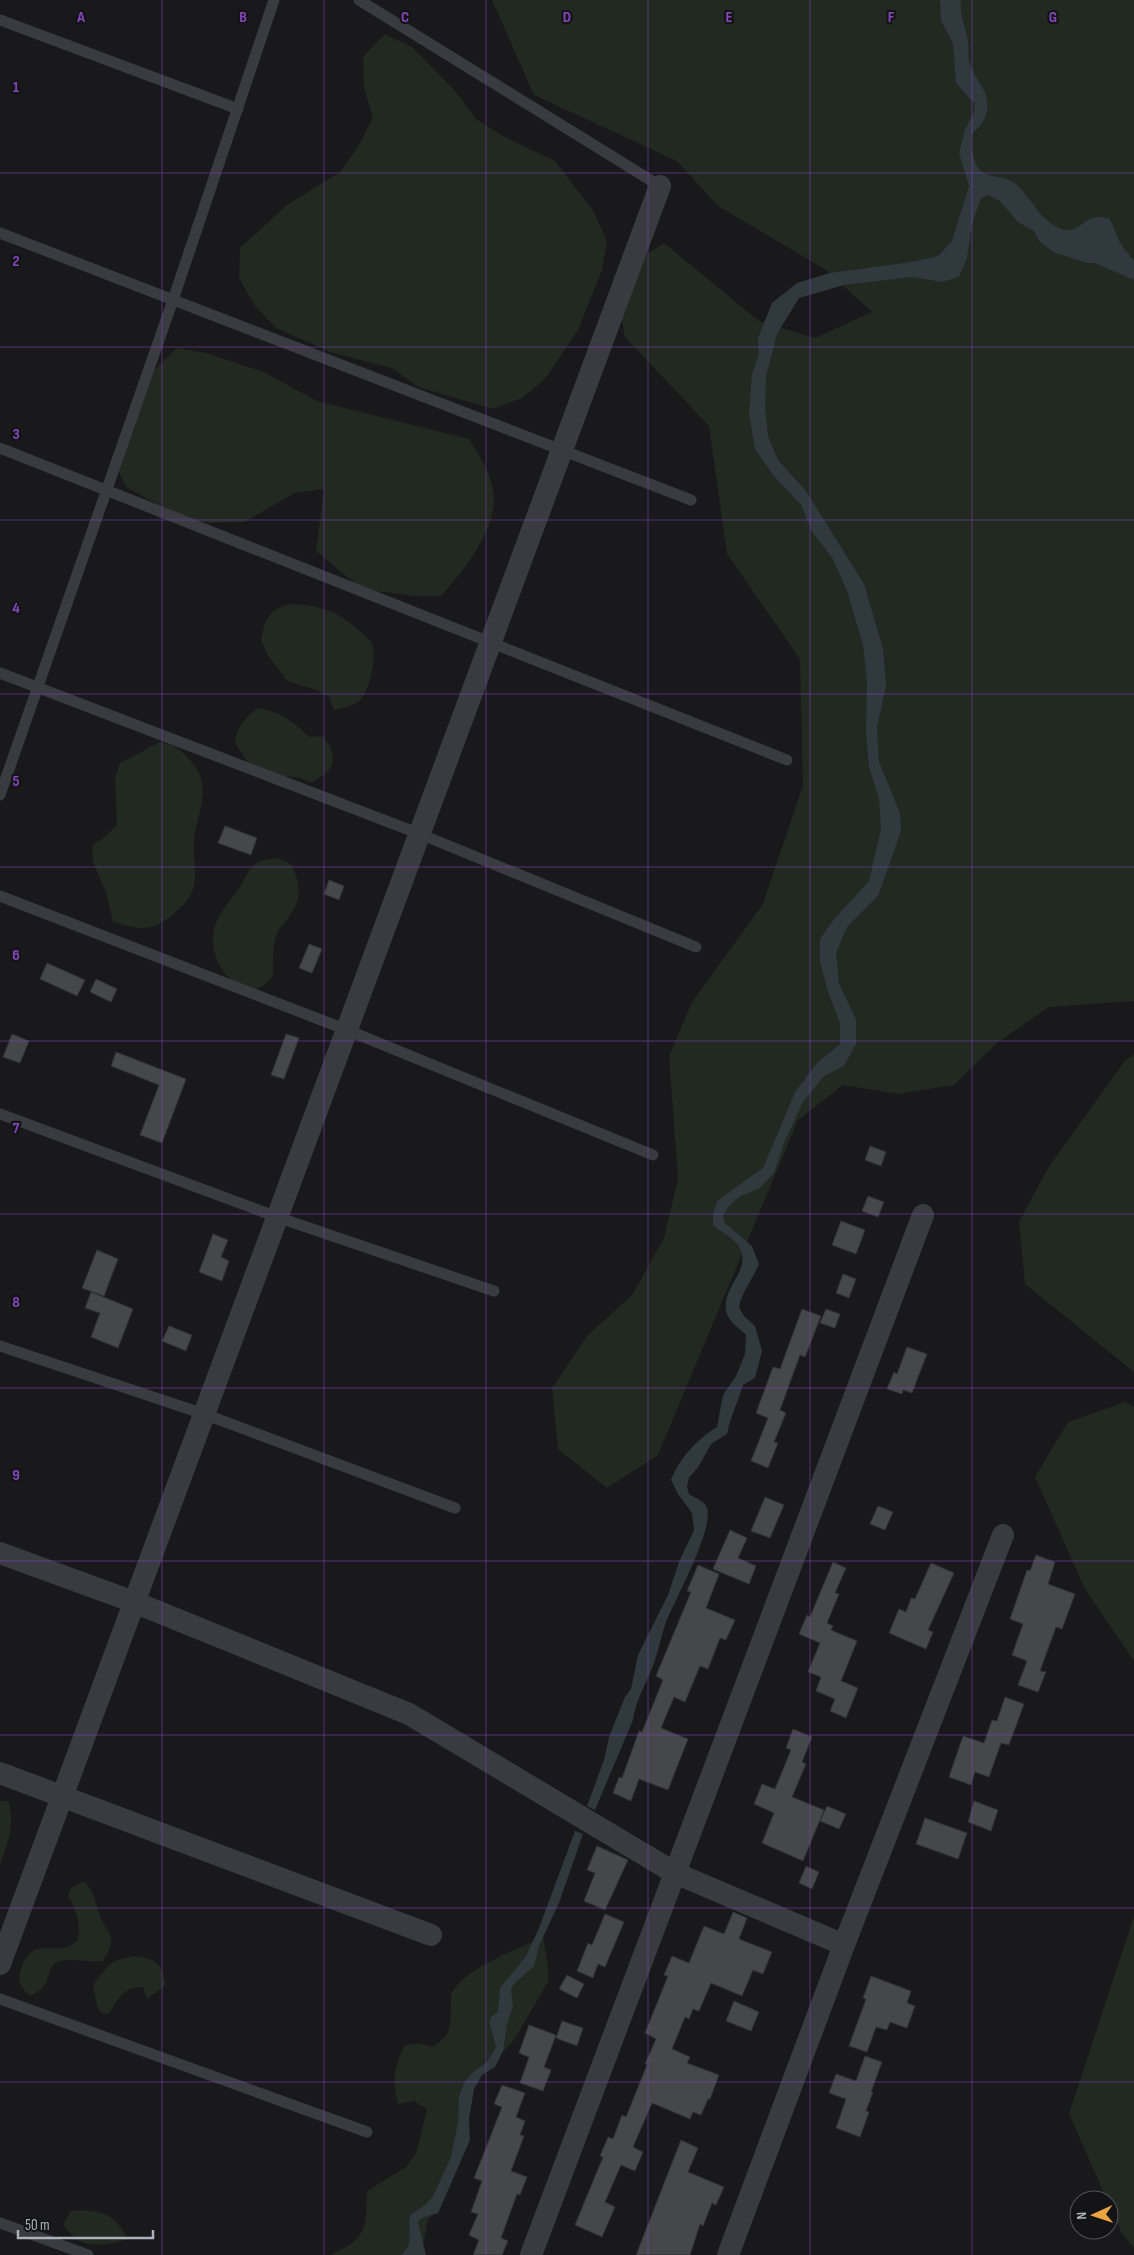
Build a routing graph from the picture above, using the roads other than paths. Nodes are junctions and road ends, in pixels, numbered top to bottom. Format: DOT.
graph roads {
  1 [pos="274,0"];
  2 [pos="359,0"];
  3 [pos="0,20"];
  4 [pos="238,109"];
  5 [pos="660,186"];
  6 [pos="0,232"];
  7 [pos="173,300"];
  8 [pos="0,448"];
  9 [pos="562,450"];
  10 [pos="106,489"];
  11 [pos="691,500"];
  12 [pos="492,641"];
  13 [pos="0,672"];
  14 [pos="37,687"];
  15 [pos="787,760"];
  16 [pos="0,796"];
  17 [pos="420,834"];
  18 [pos="0,896"];
  19 [pos="696,947"];
  20 [pos="347,1030"];
  21 [pos="0,1114"];
  22 [pos="653,1155"];
  23 [pos="923,1215"];
  24 [pos="277,1217"];
  25 [pos="494,1291"];
  26 [pos="0,1346"];
  27 [pos="204,1414"];
  28 [pos="455,1508"];
  29 [pos="1003,1535"];
  30 [pos="0,1553"];
  31 [pos="134,1602"];
  32 [pos="0,1773"];
  33 [pos="63,1796"];
  34 [pos="675,1873"];
  35 [pos="432,1935"];
  36 [pos="844,1945"];
  37 [pos="0,1964"];
  38 [pos="0,1999"];
  39 [pos="367,2132"];
  40 [pos="0,2223"];
  41 [pos="88,2255"];
  42 [pos="531,2255"];
  43 [pos="728,2255"];
  1 -- 4 [label="lane"];
  2 -- 5 [label="lane"];
  3 -- 4 [label="lane"];
  4 -- 7 [label="lane"];
  5 -- 9 [label="street"];
  6 -- 7 [label="lane"];
  7 -- 9 [label="lane"];
  7 -- 10 [label="lane"];
  8 -- 10 [label="lane"];
  9 -- 11 [label="lane"];
  9 -- 12 [label="street"];
  10 -- 12 [label="lane"];
  10 -- 14 [label="lane"];
  12 -- 15 [label="lane"];
  12 -- 17 [label="street"];
  13 -- 14 [label="lane"];
  14 -- 16 [label="lane"];
  14 -- 17 [label="lane"];
  17 -- 19 [label="lane"];
  17 -- 20 [label="street"];
  18 -- 20 [label="lane"];
  20 -- 22 [label="lane"];
  20 -- 24 [label="street"];
  21 -- 24 [label="lane"];
  23 -- 34 [label="street"];
  24 -- 25 [label="lane"];
  24 -- 27 [label="street"];
  26 -- 27 [label="lane"];
  27 -- 28 [label="lane"];
  27 -- 31 [label="street"];
  29 -- 36 [label="street"];
  30 -- 31 [label="street"];
  31 -- 33 [label="street"];
  31 -- 34 [label="street"];
  32 -- 33 [label="street"];
  33 -- 35 [label="street"];
  33 -- 37 [label="street"];
  34 -- 36 [label="street"];
  34 -- 42 [label="street"];
  36 -- 43 [label="street"];
  38 -- 39 [label="lane"];
  40 -- 41 [label="lane"];
}
